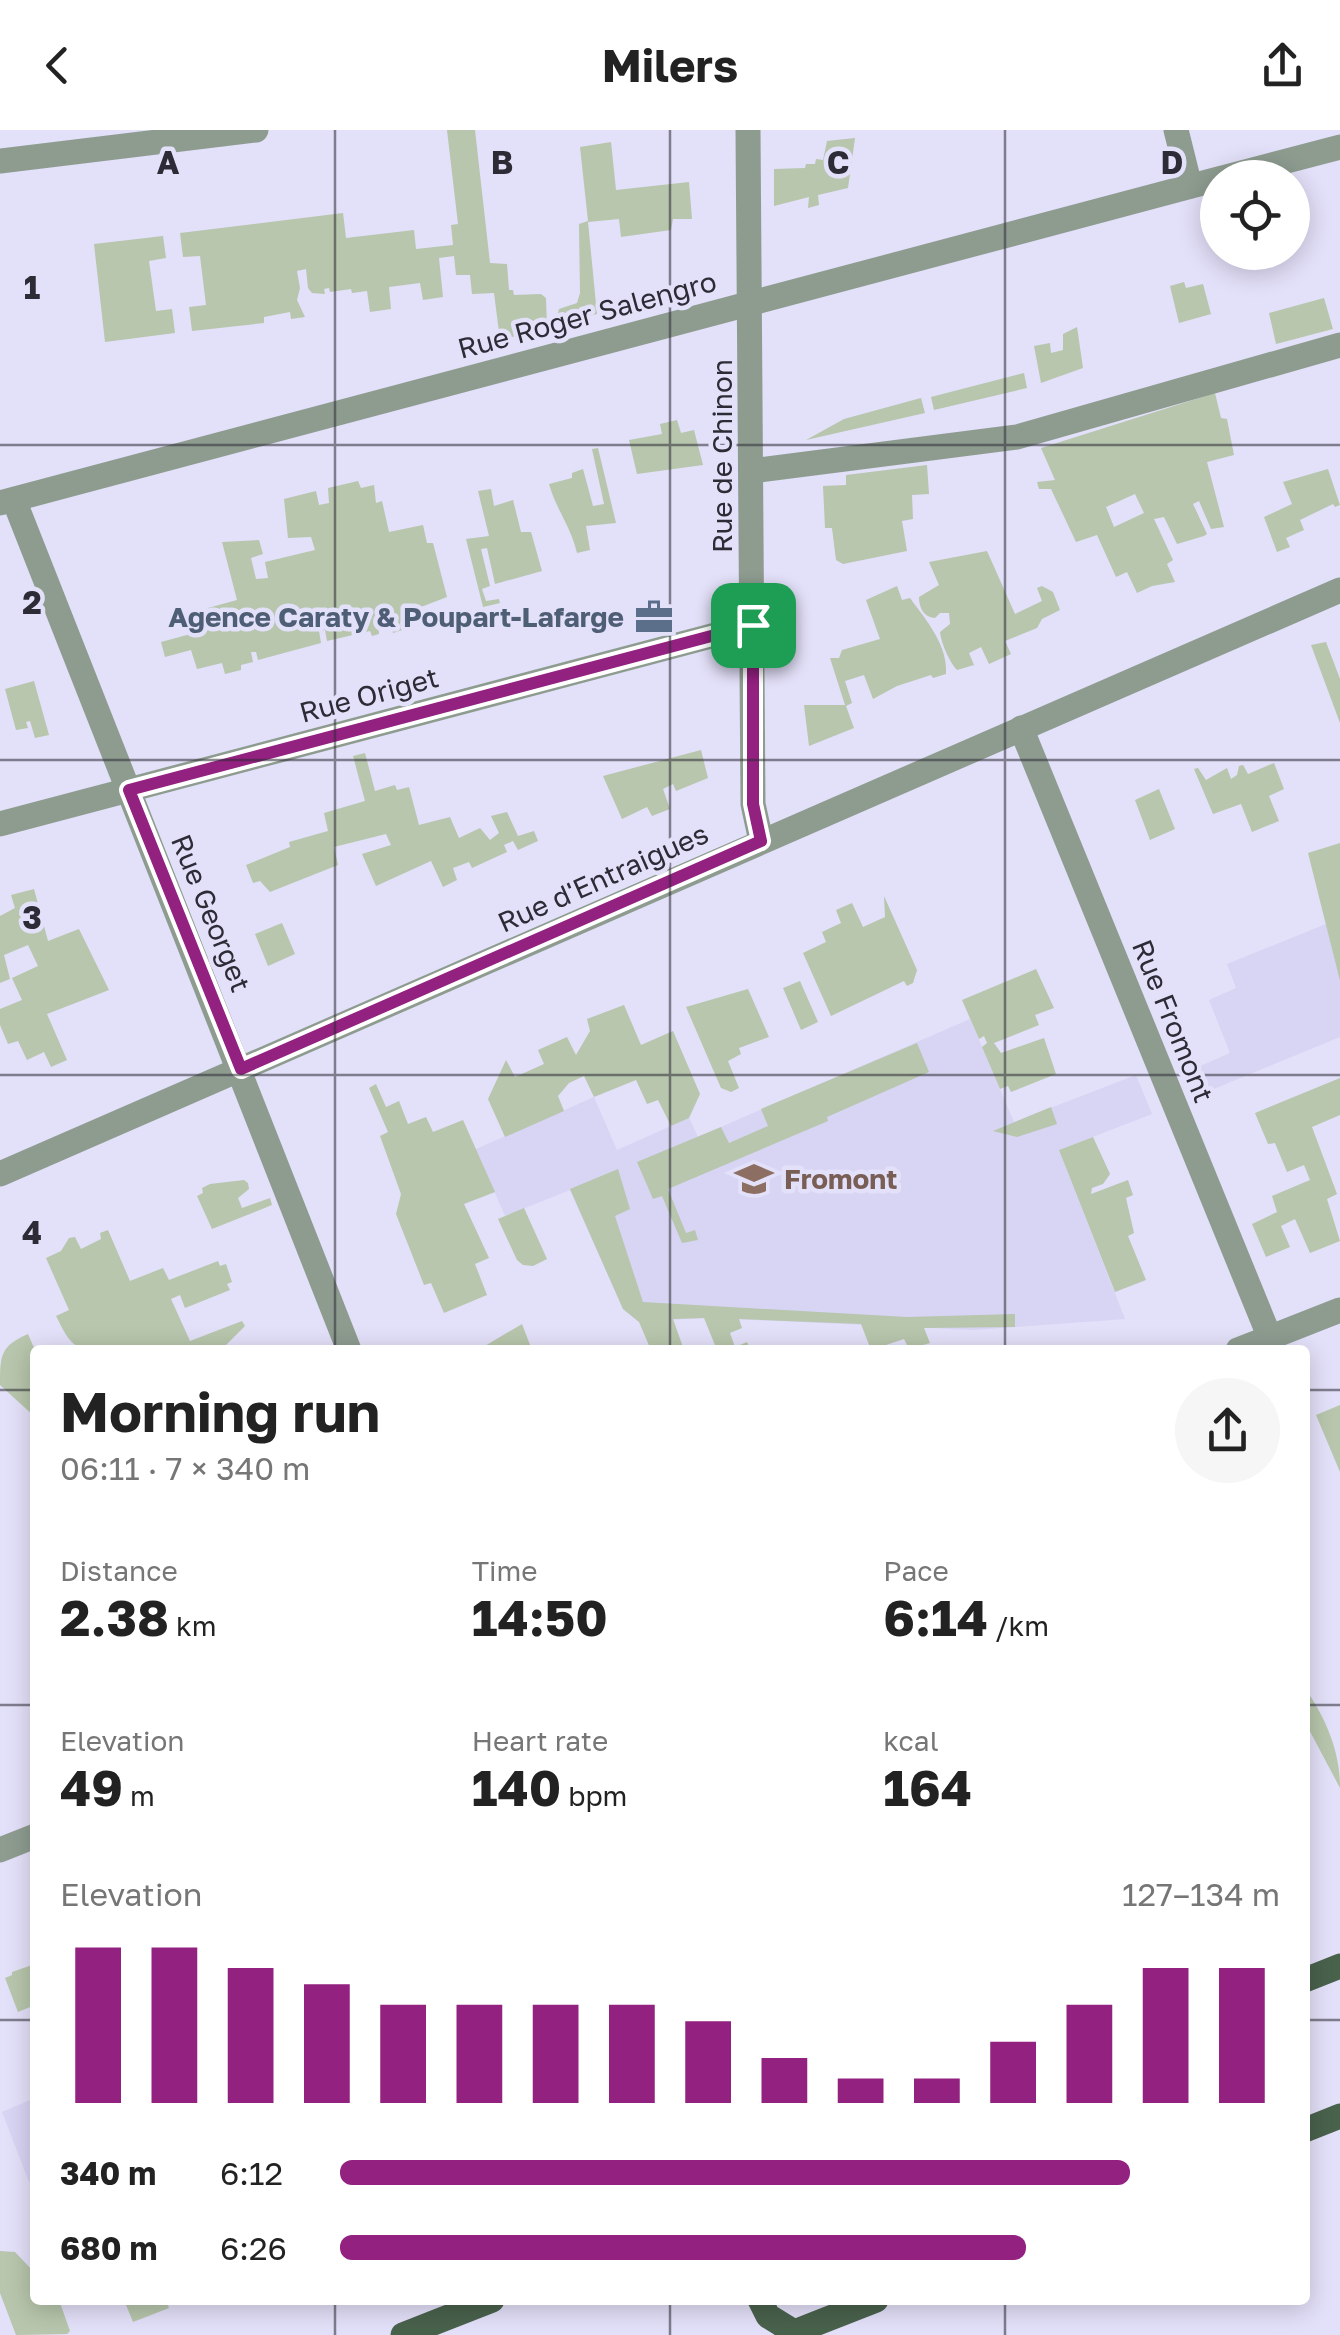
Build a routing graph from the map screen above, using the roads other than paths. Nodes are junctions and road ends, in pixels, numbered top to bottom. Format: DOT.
graph roads {
  1 [pos="256,130"];
  2 [pos="748,130"];
  3 [pos="1176,130"];
  4 [pos="1340,146"];
  5 [pos="1288,160"];
  6 [pos="0,161"];
  7 [pos="1200,183"];
  8 [pos="1190,186"];
  9 [pos="750,303"];
  10 [pos="1340,345"];
  11 [pos="752,471"];
  12 [pos="7,502"];
  13 [pos="1340,590"];
  14 [pos="753,625"];
  15 [pos="1021,728"];
  16 [pos="129,790"];
  17 [pos="0,824"];
  18 [pos="761,841"];
  19 [pos="241,1069"];
  20 [pos="0,1174"];
  21 [pos="1340,1310"];
  22 [pos="1270,1338"];
  23 [pos="348,1345"];
  24 [pos="1251,1345"];
  25 [pos="30,1838"];
  26 [pos="0,1850"];
  27 [pos="1340,1966"];
  28 [pos="1310,1978"];
  29 [pos="1340,2116"];
  30 [pos="1310,2128"];
  31 [pos="479,2305"];
  32 [pos="762,2305"];
  33 [pos="864,2305"];
  34 [pos="793,2334"];
  35 [pos="403,2335"];
  1 -- 6 [label="street"];
  2 -- 9 [label="street, Rue de Chinon"];
  3 -- 8 [label="street"];
  4 -- 5 [label="street, Rue Roger Salengro"];
  7 -- 8 [label="street, Rue Roger Salengro"];
  8 -- 9 [label="street, Rue Roger Salengro"];
  9 -- 11 [label="street, Rue de Chinon"];
  9 -- 12 [label="street, Rue Roger Salengro"];
  10 -- 11 [label="street"];
  11 -- 14 [label="street, Rue de Chinon"];
  12 -- 16 [label="street, Rue Georget"];
  13 -- 15 [label="street, Rue d'Entraigues"];
  14 -- 16 [label="street, Rue Origet"];
  14 -- 18 [label="street, Rue de Chinon"];
  15 -- 18 [label="street, Rue d'Entraigues"];
  15 -- 22 [label="street, Rue Fromont"];
  16 -- 17 [label="street, Rue Origet"];
  16 -- 19 [label="street, Rue Georget"];
  18 -- 19 [label="street, Rue d'Entraigues"];
  19 -- 20 [label="street, Rue d'Entraigues"];
  19 -- 23 [label="street, Rue Georget"];
  21 -- 22 [label="street"];
  22 -- 24 [label="street"];
  25 -- 26 [label="street"];
  27 -- 28 [label="main road"];
  29 -- 30 [label="main road"];
  31 -- 35 [label="main road"];
  32 -- 34 [label="main road"];
  33 -- 34 [label="main road"];
}
